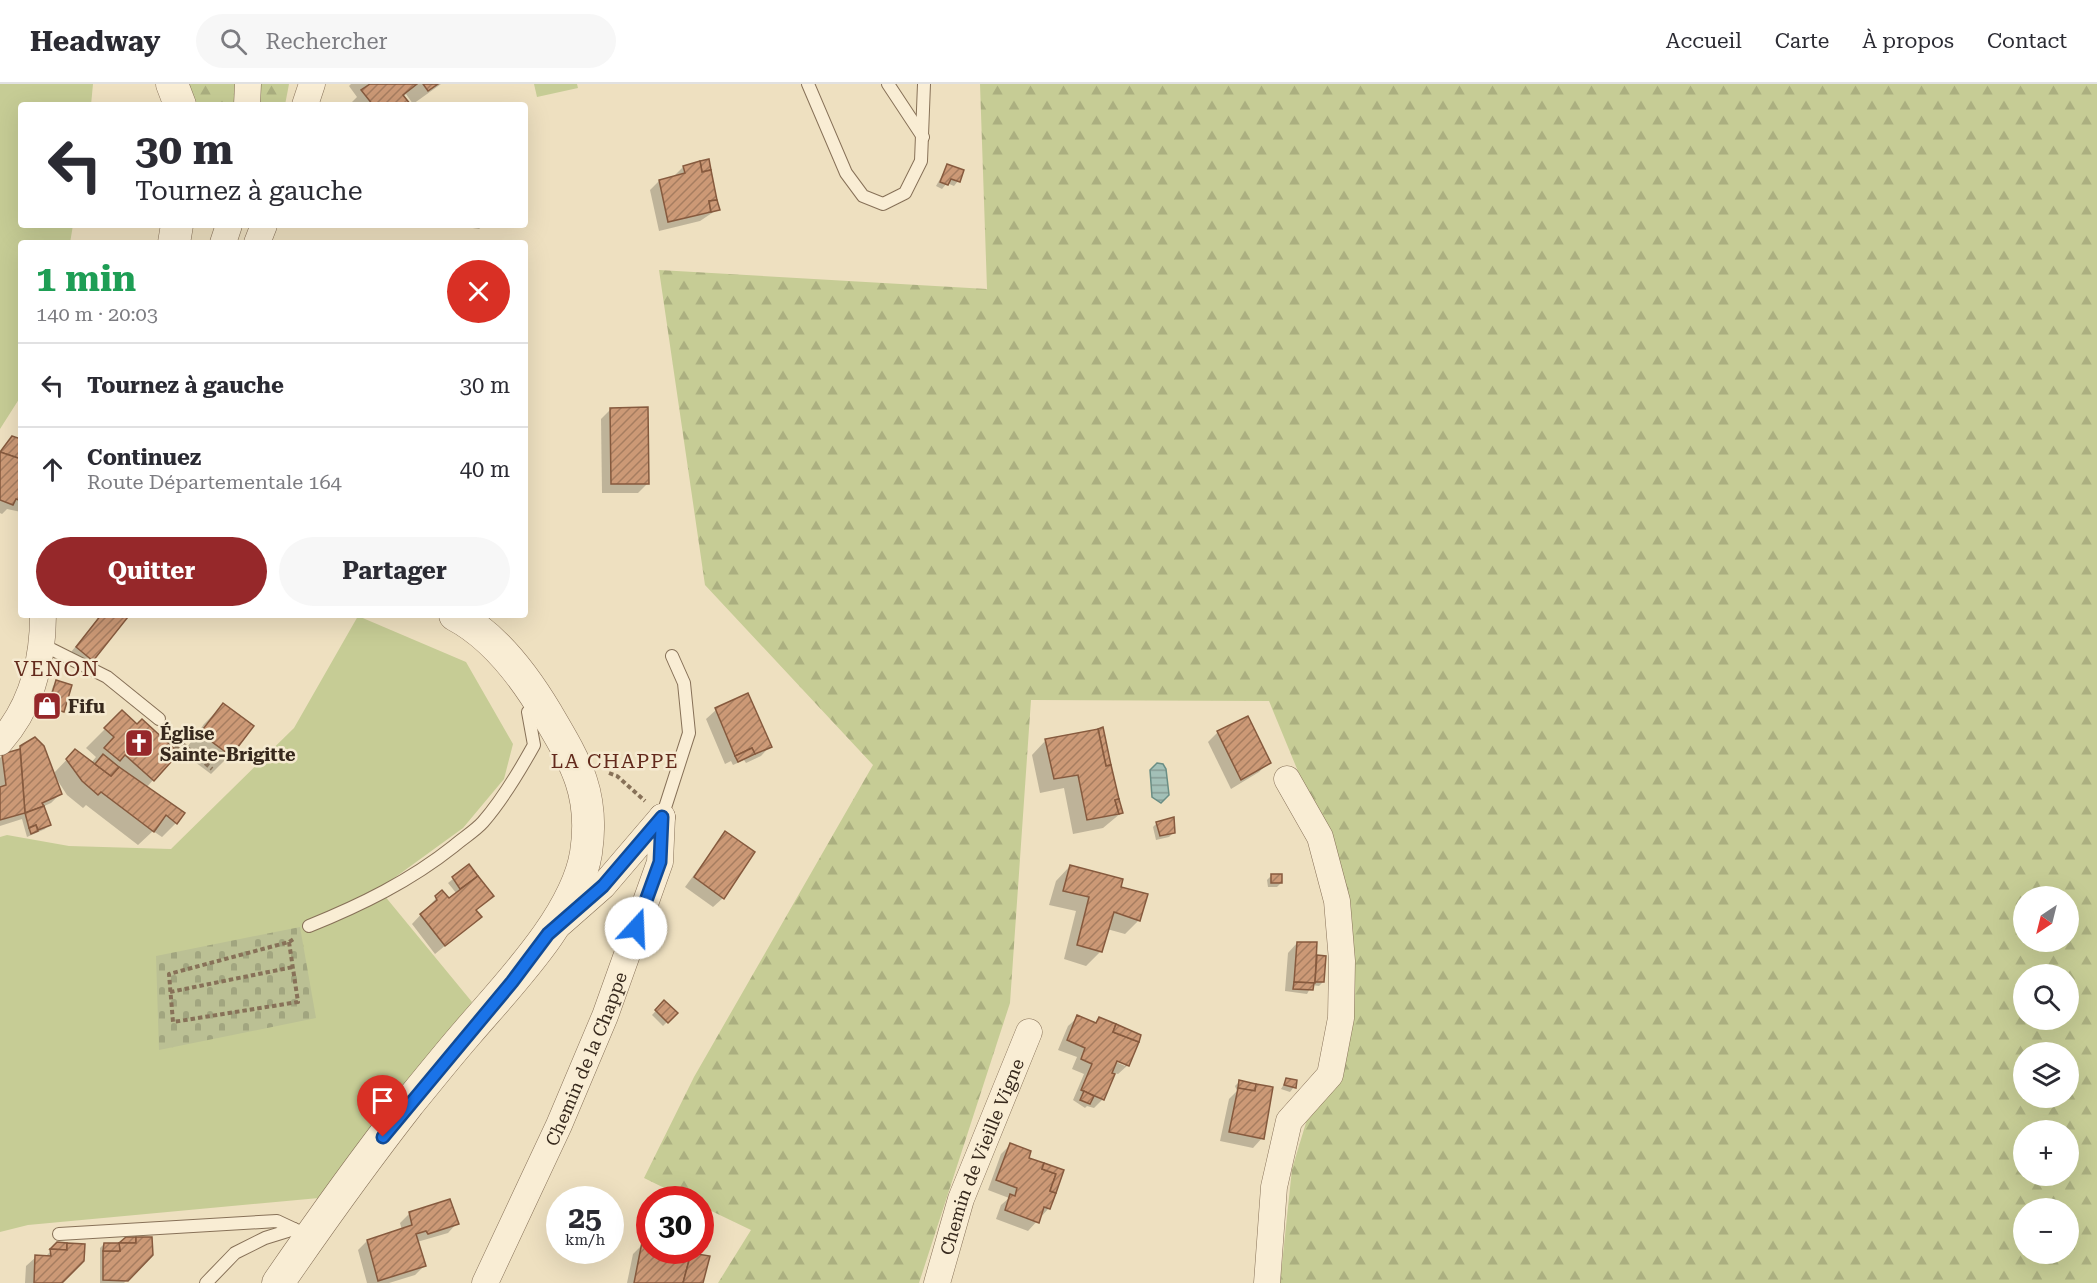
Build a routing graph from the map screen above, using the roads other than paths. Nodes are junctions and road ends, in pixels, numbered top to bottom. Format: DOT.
graph roads {
  1 [pos="172,84"];
  2 [pos="248,84"];
  3 [pos="312,84"];
  4 [pos="808,84"];
  5 [pos="888,84"];
  6 [pos="924,84"];
  7 [pos="179,102"];
  8 [pos="247,102"];
  9 [pos="306,102"];
  10 [pos="923,137"];
  11 [pos="43,618"];
  12 [pos="461,618"];
  13 [pos="43,645"];
  14 [pos="672,656"];
  15 [pos="539,701"];
  16 [pos="159,719"];
  17 [pos="0,742"];
  18 [pos="1287,779"];
  19 [pos="662,817"];
  20 [pos="309,926"];
  21 [pos="548,934"];
  22 [pos="1029,1032"];
  23 [pos="302,1233"];
  24 [pos="59,1234"];
  25 [pos="206,1283"];
  26 [pos="278,1283"];
  27 [pos="485,1283"];
  28 [pos="936,1283"];
  29 [pos="1267,1283"];
  1 -- 7 [label="street"];
  2 -- 8 [label="street"];
  3 -- 9 [label="street"];
  4 -- 10 [label="lane"];
  5 -- 10 [label="lane"];
  6 -- 10 [label="lane"];
  11 -- 13 [label="street"];
  12 -- 15 [label="street"];
  13 -- 16 [label="lane"];
  13 -- 17 [label="street"];
  14 -- 19 [label="lane"];
  15 -- 20 [label="lane"];
  15 -- 21 [label="street"];
  18 -- 29 [label="street"];
  19 -- 21 [label="street"];
  19 -- 27 [label="street, Chemin de la Chappe"];
  21 -- 23 [label="street"];
  22 -- 28 [label="street, Chemin de Vieille Vigne"];
  23 -- 24 [label="lane"];
  23 -- 25 [label="lane"];
  23 -- 26 [label="street"];
}
